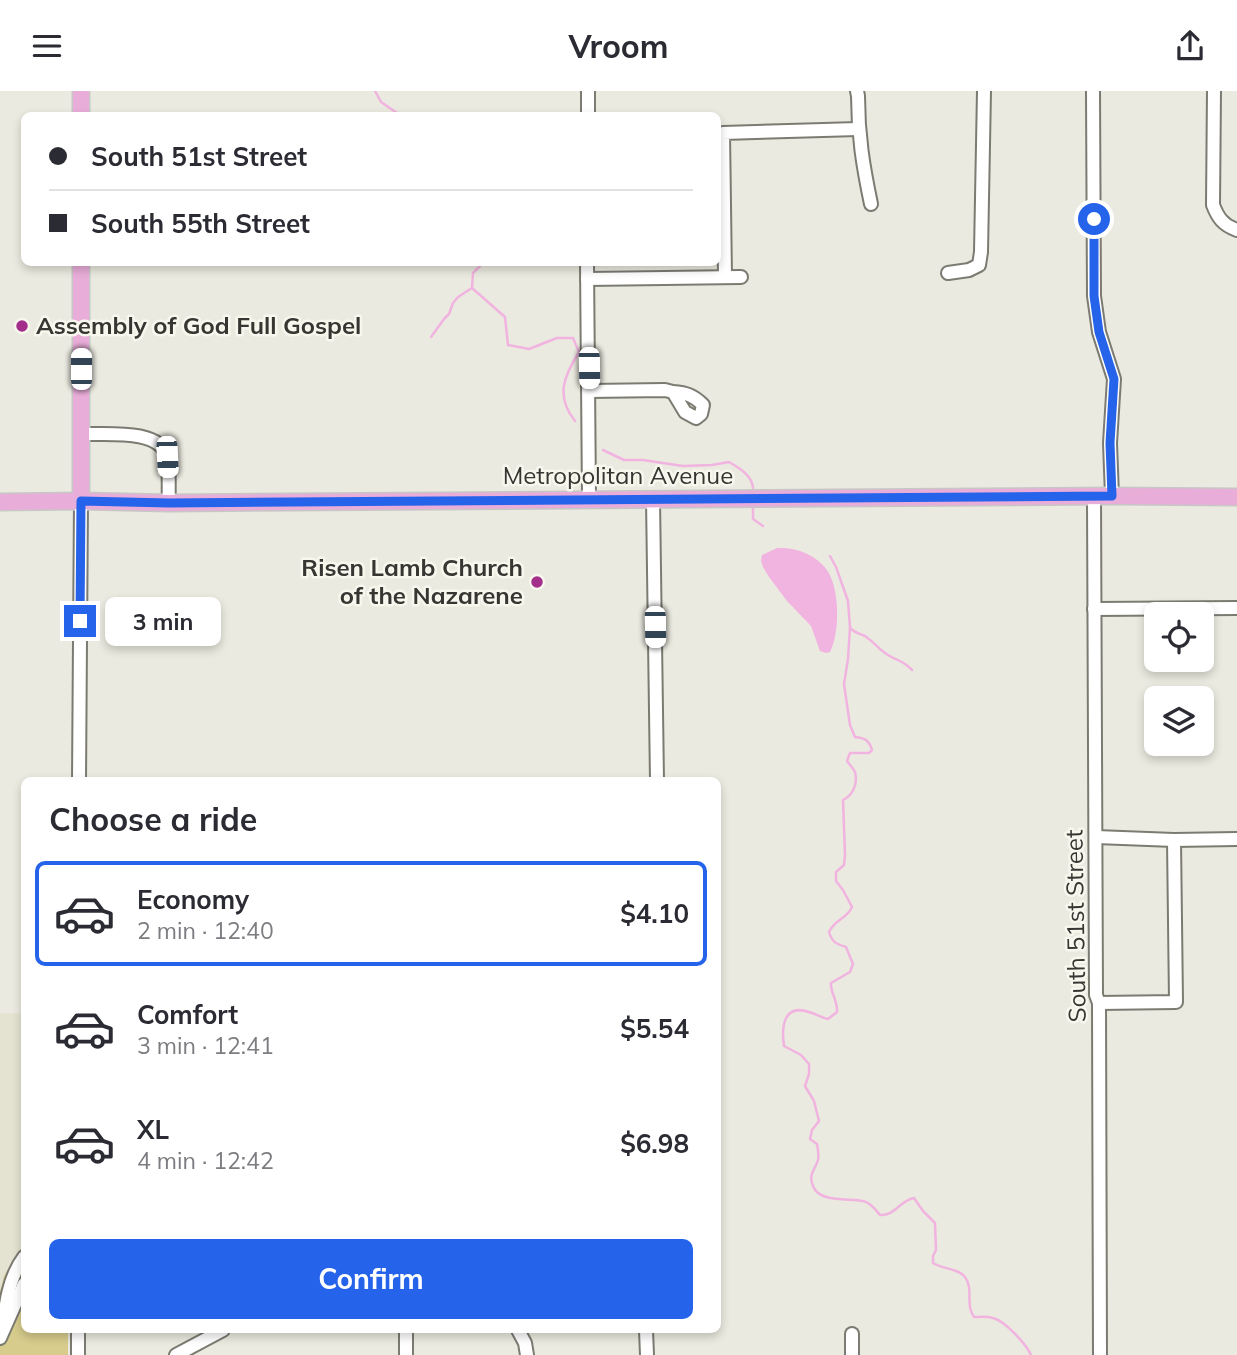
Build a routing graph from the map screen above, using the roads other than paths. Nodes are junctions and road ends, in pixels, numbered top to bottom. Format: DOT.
graph roads {
  1 [pos="81,91"];
  2 [pos="588,91"];
  3 [pos="857,91"];
  4 [pos="984,91"];
  5 [pos="1093,91"];
  6 [pos="1213,91"];
  7 [pos="81,112"];
  8 [pos="588,112"];
  9 [pos="858,129"];
  10 [pos="871,204"];
  11 [pos="1237,230"];
  12 [pos="81,266"];
  13 [pos="587,266"];
  14 [pos="948,273"];
  15 [pos="725,277"];
  16 [pos="741,277"];
  17 [pos="587,279"];
  18 [pos="589,391"];
  19 [pos="673,392"];
  20 [pos="81,434"];
  21 [pos="1094,496"];
  22 [pos="1112,496"];
  23 [pos="1237,497"];
  24 [pos="589,499"];
  25 [pos="653,499"];
  26 [pos="81,501"];
  27 [pos="0,502"];
  28 [pos="169,503"];
  29 [pos="1237,608"];
  30 [pos="1094,609"];
  31 [pos="79,777"];
  32 [pos="657,777"];
  33 [pos="1096,837"];
  34 [pos="1237,839"];
  35 [pos="1174,840"];
  36 [pos="1099,1003"];
  37 [pos="21,1262"];
  38 [pos="21,1291"];
  39 [pos="78,1333"];
  40 [pos="217,1333"];
  41 [pos="406,1333"];
  42 [pos="520,1333"];
  43 [pos="646,1333"];
  44 [pos="2,1334"];
  45 [pos="852,1334"];
  46 [pos="78,1355"];
  47 [pos="176,1355"];
  48 [pos="407,1355"];
  49 [pos="527,1355"];
  50 [pos="646,1355"];
  51 [pos="852,1355"];
  52 [pos="1100,1355"];
  1 -- 7 [label="main road"];
  2 -- 8 [label="street"];
  3 -- 9 [label="street"];
  4 -- 14 [label="street"];
  5 -- 22 [label="street"];
  6 -- 11 [label="street"];
  9 -- 10 [label="street"];
  9 -- 15 [label="street"];
  12 -- 20 [label="main road"];
  13 -- 17 [label="street"];
  15 -- 16 [label="street"];
  15 -- 17 [label="street"];
  17 -- 18 [label="street"];
  18 -- 19 [label="street"];
  18 -- 24 [label="street"];
  20 -- 26 [label="main road"];
  20 -- 28 [label="street"];
  21 -- 22 [label="main road, Metropolitan Avenue"];
  21 -- 25 [label="main road, Metropolitan Avenue"];
  21 -- 30 [label="street, South 51st Street"];
  22 -- 23 [label="main road, Metropolitan Avenue"];
  24 -- 25 [label="main road, Metropolitan Avenue"];
  24 -- 28 [label="main road, Metropolitan Avenue"];
  25 -- 32 [label="street"];
  26 -- 27 [label="main road, Metropolitan Avenue"];
  26 -- 28 [label="main road, Metropolitan Avenue"];
  26 -- 31 [label="street"];
  29 -- 30 [label="street"];
  30 -- 33 [label="street, South 51st Street"];
  33 -- 35 [label="street"];
  33 -- 36 [label="street, South 51st Street"];
  34 -- 35 [label="street"];
  35 -- 36 [label="street"];
  36 -- 52 [label="street, South 51st Street"];
  37 -- 44 [label="street"];
  38 -- 44 [label="street"];
  39 -- 46 [label="street"];
  40 -- 47 [label="street"];
  41 -- 48 [label="street"];
  42 -- 49 [label="street"];
  43 -- 50 [label="street"];
  45 -- 51 [label="street"];
}
